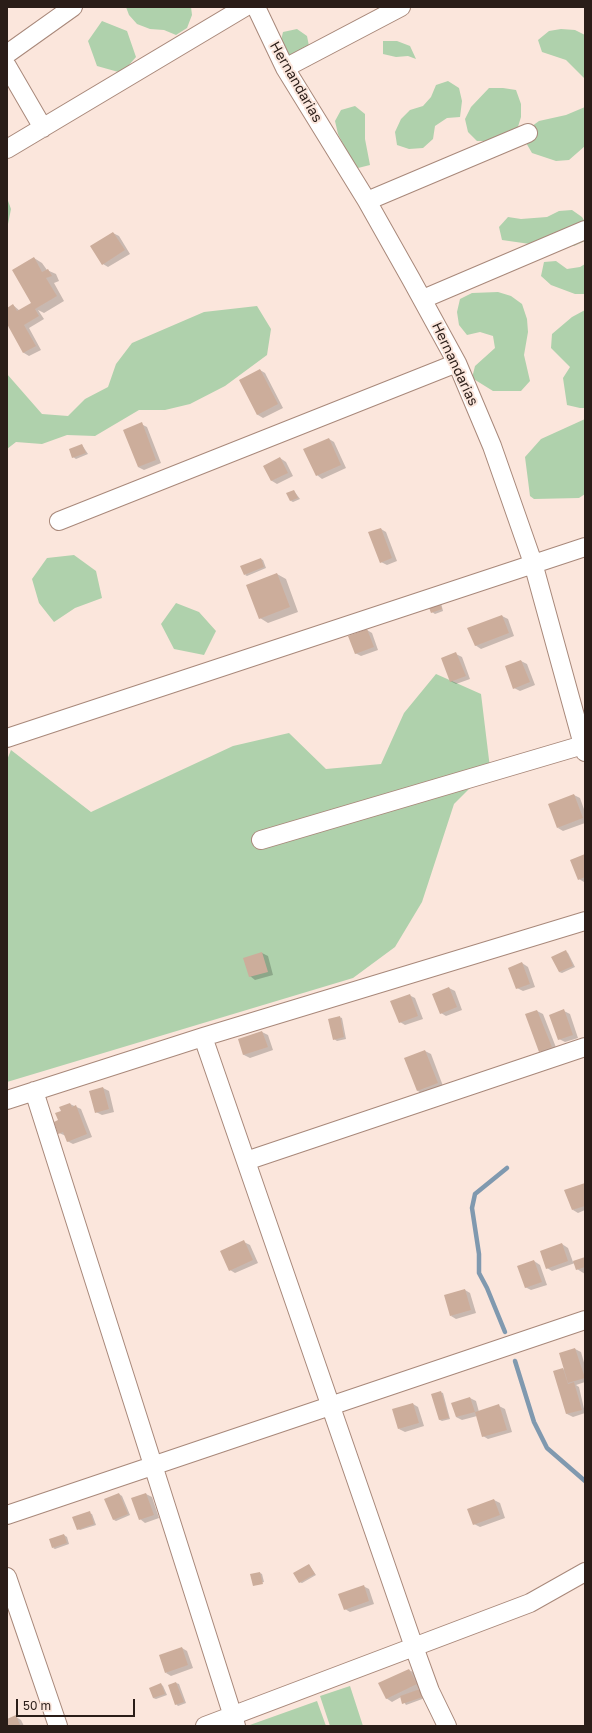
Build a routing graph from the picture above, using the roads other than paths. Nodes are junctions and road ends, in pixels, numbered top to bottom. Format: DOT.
graph roads {
  1 [pos="73,7"];
  2 [pos="245,7"];
  3 [pos="256,7"];
  4 [pos="401,7"];
  5 [pos="7,54"];
  6 [pos="7,66"];
  7 [pos="285,68"];
  8 [pos="43,128"];
  9 [pos="528,133"];
  10 [pos="7,149"];
  11 [pos="367,201"];
  12 [pos="585,230"];
  13 [pos="423,299"];
  14 [pos="457,363"];
  15 [pos="59,522"];
  16 [pos="585,546"];
  17 [pos="533,563"];
  18 [pos="7,738"];
  19 [pos="584,748"];
  20 [pos="261,840"];
  21 [pos="585,921"];
  22 [pos="203,1036"];
  23 [pos="585,1047"];
  24 [pos="34,1091"];
  25 [pos="7,1100"];
  26 [pos="246,1161"];
  27 [pos="585,1320"];
  28 [pos="330,1406"];
  29 [pos="153,1466"];
  30 [pos="7,1515"];
  31 [pos="585,1572"];
  32 [pos="7,1577"];
  33 [pos="414,1647"];
  34 [pos="235,1721"];
  35 [pos="58,1726"];
  36 [pos="205,1726"];
  37 [pos="447,1726"];
  1 -- 5 [label="street"];
  2 -- 8 [label="street"];
  3 -- 7 [label="street, Hernandarias"];
  4 -- 7 [label="street"];
  6 -- 8 [label="street"];
  7 -- 11 [label="street, Hernandarias"];
  8 -- 10 [label="street"];
  9 -- 11 [label="street"];
  11 -- 13 [label="street, Hernandarias"];
  12 -- 13 [label="street"];
  13 -- 14 [label="street, Hernandarias"];
  14 -- 15 [label="street"];
  14 -- 17 [label="street, Hernandarias"];
  16 -- 17 [label="street"];
  17 -- 18 [label="street"];
  17 -- 19 [label="street, Hernandarias"];
  19 -- 20 [label="street"];
  21 -- 22 [label="street"];
  22 -- 24 [label="street"];
  22 -- 26 [label="street"];
  23 -- 26 [label="street"];
  24 -- 25 [label="street"];
  24 -- 29 [label="street"];
  26 -- 28 [label="street"];
  27 -- 28 [label="street"];
  28 -- 29 [label="street"];
  28 -- 33 [label="street"];
  29 -- 30 [label="street"];
  29 -- 34 [label="street"];
  31 -- 33 [label="street"];
  32 -- 35 [label="street"];
  33 -- 34 [label="street"];
  33 -- 37 [label="street"];
  34 -- 36 [label="street"];
}
